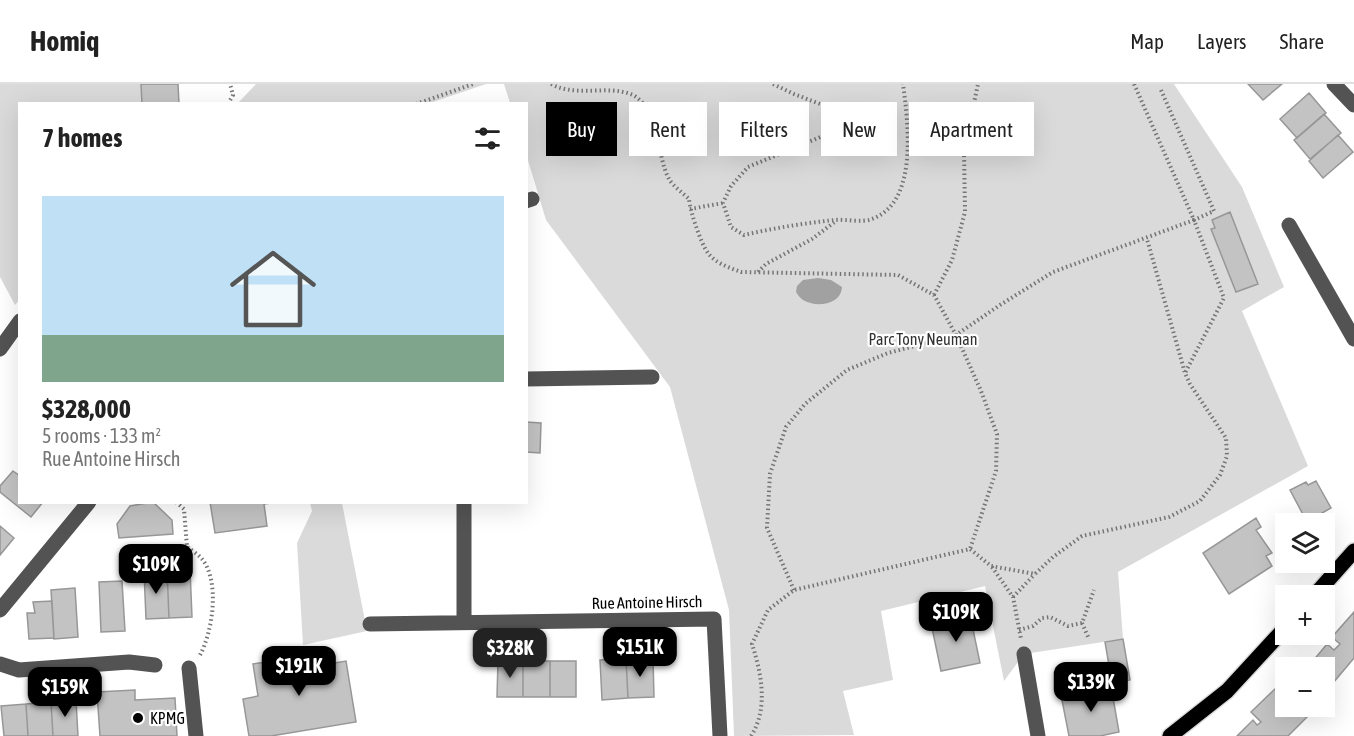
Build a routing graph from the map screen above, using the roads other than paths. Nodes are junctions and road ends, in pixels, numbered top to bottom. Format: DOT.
graph roads {
  1 [pos="1334,84"];
  2 [pos="1354,105"];
  3 [pos="1289,225"];
  4 [pos="18,324"];
  5 [pos="1354,339"];
  6 [pos="0,349"];
  7 [pos="652,377"];
  8 [pos="528,379"];
  9 [pos="87,504"];
  10 [pos="464,504"];
  11 [pos="1354,551"];
  12 [pos="1324,585"];
  13 [pos="0,610"];
  14 [pos="464,622"];
  15 [pos="370,624"];
  16 [pos="1275,639"];
  17 [pos="1024,654"];
  18 [pos="0,664"];
  19 [pos="155,665"];
  20 [pos="189,668"];
  21 [pos="196,736"];
  22 [pos="720,736"];
  23 [pos="1038,736"];
  24 [pos="1170,736"];
  1 -- 2 [label="street"];
  3 -- 5 [label="street"];
  4 -- 6 [label="street"];
  7 -- 8 [label="street"];
  9 -- 13 [label="street"];
  10 -- 14 [label="street"];
  11 -- 12 [label="main road"];
  14 -- 15 [label="street, Rue Antoine Hirsch"];
  14 -- 22 [label="street, Rue Antoine Hirsch"];
  16 -- 24 [label="main road"];
  17 -- 23 [label="street"];
  18 -- 19 [label="street"];
  20 -- 21 [label="street"];
}
